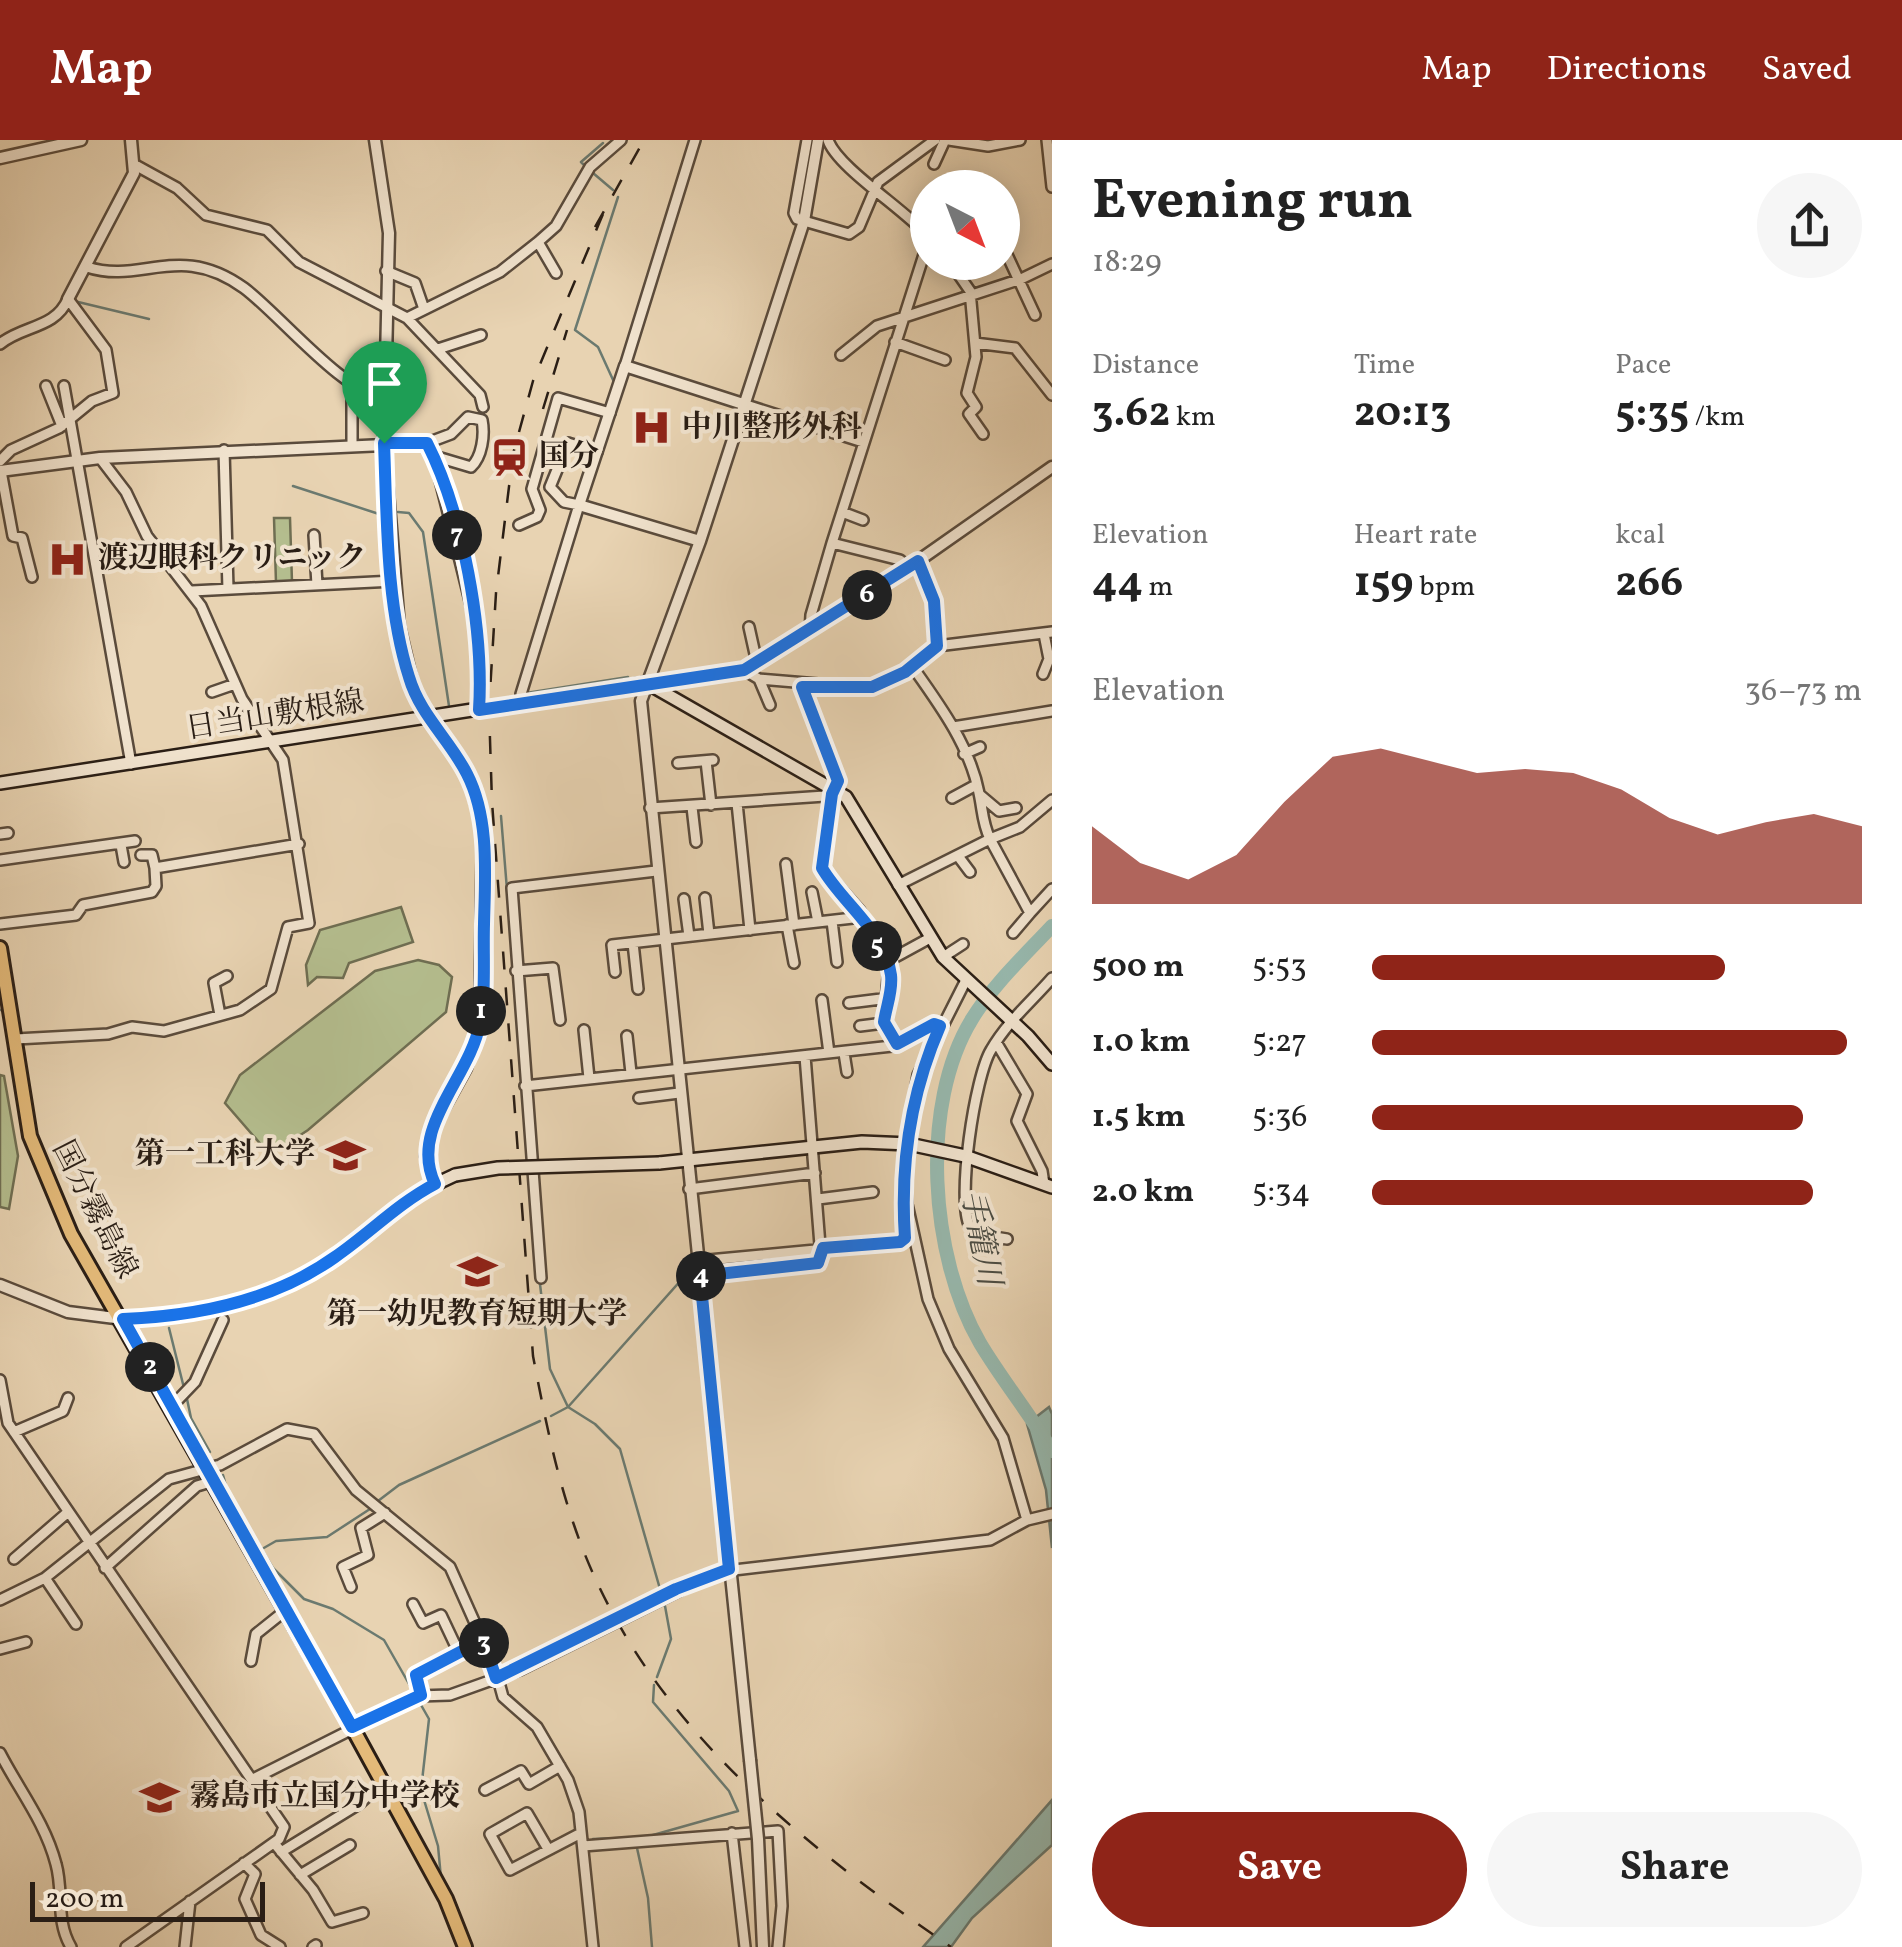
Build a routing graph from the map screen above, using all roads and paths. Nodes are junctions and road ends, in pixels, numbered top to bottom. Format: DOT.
graph roads {
  1 [pos="81,140"];
  2 [pos="131,140"];
  3 [pos="376,140"];
  4 [pos="620,140"];
  5 [pos="696,140"];
  6 [pos="807,140"];
  7 [pos="935,140"];
  8 [pos="947,140"];
  9 [pos="1020,140"];
  10 [pos="1047,140"];
  11 [pos="821,142"];
  12 [pos="0,158"];
  13 [pos="934,164"];
  14 [pos="137,166"];
  15 [pos="874,186"];
  16 [pos="1052,187"];
  17 [pos="804,221"];
  18 [pos="910,221"];
  19 [pos="538,242"];
  20 [pos="1052,264"];
  21 [pos="87,267"];
  22 [pos="386,271"];
  23 [pos="556,273"];
  24 [pos="1021,279"];
  25 [pos="915,280"];
  26 [pos="964,280"];
  27 [pos="969,295"];
  28 [pos="68,299"];
  29 [pos="385,308"];
  30 [pos="424,309"];
  31 [pos="903,315"];
  32 [pos="1035,315"];
  33 [pos="407,318"];
  34 [pos="481,336"];
  35 [pos="895,342"];
  36 [pos="974,342"];
  37 [pos="0,344"];
  38 [pos="438,349"];
  39 [pos="384,354"];
  40 [pos="841,355"];
  41 [pos="945,360"];
  42 [pos="625,366"];
  43 [pos="350,382"];
  44 [pos="46,386"];
  45 [pos="64,386"];
  46 [pos="1052,395"];
  47 [pos="383,396"];
  48 [pos="743,404"];
  49 [pos="482,407"];
  50 [pos="610,413"];
  51 [pos="67,423"];
  52 [pos="983,434"];
  53 [pos="864,442"];
  54 [pos="384,443"];
  55 [pos="427,443"];
  56 [pos="352,445"];
  57 [pos="224,450"];
  58 [pos="598,452"];
  59 [pos="434,456"];
  60 [pos="100,458"];
  61 [pos="76,460"];
  62 [pos="0,461"];
  63 [pos="1052,468"];
  64 [pos="0,471"];
  65 [pos="579,506"];
  66 [pos="842,512"];
  67 [pos="864,520"];
  68 [pos="519,525"];
  69 [pos="314,535"];
  70 [pos="700,542"];
  71 [pos="832,544"];
  72 [pos="913,564"];
  73 [pos="32,577"];
  74 [pos="394,581"];
  75 [pos="317,585"];
  76 [pos="228,589"];
  77 [pos="192,591"];
  78 [pos="749,627"];
  79 [pos="810,631"];
  80 [pos="1048,633"];
  81 [pos="937,646"];
  82 [pos="757,663"];
  83 [pos="912,666"];
  84 [pos="744,670"];
  85 [pos="1043,674"];
  86 [pos="759,680"];
  87 [pos="647,683"];
  88 [pos="235,684"];
  89 [pos="802,684"];
  90 [pos="212,692"];
  91 [pos="523,704"];
  92 [pos="770,705"];
  93 [pos="479,710"];
  94 [pos="1052,711"];
  95 [pos="428,718"];
  96 [pos="953,727"];
  97 [pos="274,742"];
  98 [pos="980,747"];
  99 [pos="964,754"];
  100 [pos="678,763"];
  101 [pos="130,764"];
  102 [pos="0,783"];
  103 [pos="835,790"];
  104 [pos="978,790"];
  105 [pos="952,798"];
  106 [pos="1052,800"];
  107 [pos="737,803"];
  108 [pos="711,804"];
  109 [pos="692,806"];
  110 [pos="650,808"];
  111 [pos="1016,808"];
  112 [pos="990,839"];
  113 [pos="135,841"];
  114 [pos="696,842"];
  115 [pos="298,844"];
  116 [pos="121,845"];
  117 [pos="141,855"];
  118 [pos="958,856"];
  119 [pos="0,860"];
  120 [pos="124,862"];
  121 [pos="786,864"];
  122 [pos="156,868"];
  123 [pos="656,871"];
  124 [pos="970,872"];
  125 [pos="898,885"];
  126 [pos="1052,889"];
  127 [pos="812,892"];
  128 [pos="684,898"];
  129 [pos="705,898"];
  130 [pos="1030,912"];
  131 [pos="862,916"];
  132 [pos="832,921"];
  133 [pos="818,922"];
  134 [pos="0,924"];
  135 [pos="791,925"];
  136 [pos="750,930"];
  137 [pos="1013,933"];
  138 [pos="709,934"];
  139 [pos="690,936"];
  140 [pos="930,938"];
  141 [pos="663,939"];
  142 [pos="633,943"];
  143 [pos="962,944"];
  144 [pos="0,948"];
  145 [pos="905,951"];
  146 [pos="943,957"];
  147 [pos="837,962"];
  148 [pos="886,962"];
  149 [pos="794,963"];
  150 [pos="910,964"];
  151 [pos="516,970"];
  152 [pos="616,972"];
  153 [pos="227,976"];
  154 [pos="1051,981"];
  155 [pos="967,982"];
  156 [pos="638,990"];
  157 [pos="889,998"];
  158 [pos="822,1000"];
  159 [pos="849,1004"];
  160 [pos="220,1015"];
  161 [pos="6,1016"];
  162 [pos="1009,1019"];
  163 [pos="560,1020"];
  164 [pos="884,1022"];
  165 [pos="860,1026"];
  166 [pos="940,1026"];
  167 [pos="584,1030"];
  168 [pos="627,1036"];
  169 [pos="16,1040"];
  170 [pos="996,1042"];
  171 [pos="897,1044"];
  172 [pos="828,1053"];
  173 [pos="844,1053"];
  174 [pos="805,1056"];
  175 [pos="1052,1064"];
  176 [pos="676,1068"];
  177 [pos="846,1072"];
  178 [pos="631,1074"];
  179 [pos="590,1078"];
  180 [pos="525,1086"];
  181 [pos="678,1093"];
  182 [pos="639,1098"];
  183 [pos="908,1144"];
  184 [pos="814,1148"];
  185 [pos="967,1157"];
  186 [pos="687,1159"];
  187 [pos="815,1174"];
  188 [pos="435,1184"];
  189 [pos="1048,1186"];
  190 [pos="689,1188"];
  191 [pos="873,1192"];
  192 [pos="818,1199"];
  193 [pos="907,1204"];
  194 [pos="971,1228"];
  195 [pos="1006,1239"];
  196 [pos="969,1242"];
  197 [pos="823,1248"];
  198 [pos="698,1262"];
  199 [pos="700,1276"];
  200 [pos="541,1278"];
  201 [pos="0,1285"];
  202 [pos="123,1319"];
  203 [pos="223,1320"];
  204 [pos="0,1380"];
  205 [pos="68,1398"];
  206 [pos="172,1406"];
  207 [pos="14,1432"];
  208 [pos="211,1476"];
  209 [pos="378,1508"];
  210 [pos="67,1513"];
  211 [pos="1052,1514"];
  212 [pos="1029,1519"];
  213 [pos="88,1544"];
  214 [pos="14,1559"];
  215 [pos="105,1568"];
  216 [pos="729,1569"];
  217 [pos="45,1578"];
  218 [pos="352,1588"];
  219 [pos="0,1600"];
  220 [pos="414,1604"];
  221 [pos="286,1610"];
  222 [pos="76,1624"];
  223 [pos="483,1640"];
  224 [pos="26,1642"];
  225 [pos="0,1650"];
  226 [pos="458,1653"];
  227 [pos="251,1660"];
  228 [pos="496,1678"];
  229 [pos="418,1696"];
  230 [pos="352,1727"];
  231 [pos="0,1753"];
  232 [pos="560,1766"];
  233 [pos="492,1768"];
  234 [pos="254,1778"];
  235 [pos="500,1782"];
  236 [pos="382,1783"];
  237 [pos="485,1790"];
  238 [pos="581,1833"];
  239 [pos="732,1833"];
  240 [pos="274,1843"];
  241 [pos="350,1844"];
  242 [pos="583,1846"];
  243 [pos="548,1849"];
  244 [pos="281,1852"];
  245 [pos="244,1863"];
  246 [pos="300,1875"];
  247 [pos="190,1901"];
  248 [pos="363,1913"];
  249 [pos="589,1946"];
  250 [pos="71,1947"];
  251 [pos="126,1947"];
  252 [pos="185,1947"];
  253 [pos="280,1947"];
  254 [pos="465,1947"];
  255 [pos="745,1947"];
  256 [pos="762,1947"];
  257 [pos="778,1947"];
  1 -- 12 [label="street"];
  2 -- 14 [label="street"];
  3 -- 22 [label="street"];
  4 -- 19 [label="street"];
  5 -- 42 [label="street"];
  6 -- 17 [label="street"];
  7 -- 15 [label="street"];
  8 -- 9 [label="street"];
  8 -- 13 [label="street"];
  10 -- 16 [label="street"];
  11 -- 15 [label="street"];
  11 -- 17 [label="street"];
  14 -- 21 [label="street"];
  14 -- 29 [label="street"];
  15 -- 17 [label="street"];
  15 -- 18 [label="street"];
  17 -- 48 [label="street"];
  19 -- 23 [label="street"];
  19 -- 30 [label="street"];
  20 -- 24 [label="street"];
  21 -- 28 [label="street"];
  21 -- 43 [label="street"];
  22 -- 29 [label="street"];
  22 -- 30 [label="street"];
  24 -- 27 [label="street"];
  24 -- 32 [label="street"];
  25 -- 31 [label="street"];
  26 -- 27 [label="street"];
  27 -- 31 [label="street"];
  27 -- 36 [label="street"];
  28 -- 37 [label="street"];
  28 -- 51 [label="street"];
  29 -- 33 [label="street"];
  29 -- 39 [label="street"];
  30 -- 33 [label="street"];
  31 -- 35 [label="street"];
  31 -- 40 [label="street"];
  33 -- 38 [label="street"];
  34 -- 38 [label="street"];
  35 -- 41 [label="street"];
  35 -- 53 [label="street"];
  36 -- 46 [label="street"];
  36 -- 52 [label="street"];
  38 -- 49 [label="street"];
  39 -- 43 [label="street"];
  39 -- 47 [label="street"];
  42 -- 48 [label="street"];
  42 -- 50 [label="street"];
  43 -- 47 [label="street"];
  43 -- 56 [label="street"];
  44 -- 51 [label="street"];
  45 -- 51 [label="street"];
  47 -- 54 [label="street"];
  48 -- 53 [label="street"];
  48 -- 70 [label="street"];
  50 -- 58 [label="street"];
  50 -- 68 [label="street"];
  51 -- 61 [label="street"];
  51 -- 62 [label="street"];
  53 -- 66 [label="street"];
  54 -- 55 [label="street"];
  54 -- 56 [label="street"];
  54 -- 74 [label="street"];
  55 -- 59 [label="street"];
  55 -- 59 [label="street"];
  56 -- 57 [label="street"];
  57 -- 60 [label="street"];
  57 -- 76 [label="street"];
  58 -- 65 [label="street"];
  58 -- 65 [label="street"];
  59 -- 93 [label="street"];
  60 -- 61 [label="street"];
  60 -- 77 [label="street"];
  61 -- 64 [label="street"];
  61 -- 101 [label="street"];
  63 -- 72 [label="street"];
  64 -- 73 [label="street"];
  65 -- 70 [label="street"];
  65 -- 91 [label="street"];
  66 -- 67 [label="street"];
  66 -- 71 [label="street"];
  69 -- 75 [label="street"];
  70 -- 87 [label="street"];
  71 -- 72 [label="street"];
  71 -- 79 [label="street"];
  72 -- 79 [label="street"];
  72 -- 81 [label="street"];
  74 -- 75 [label="street"];
  74 -- 95 [label="street"];
  75 -- 76 [label="street"];
  76 -- 77 [label="street"];
  77 -- 88 [label="street"];
  78 -- 82 [label="street"];
  79 -- 82 [label="street"];
  80 -- 81 [label="street"];
  80 -- 85 [label="street"];
  81 -- 83 [label="street"];
  82 -- 84 [label="street"];
  83 -- 89 [label="street"];
  83 -- 96 [label="street"];
  84 -- 86 [label="street"];
  84 -- 87 [label="street"];
  86 -- 89 [label="street"];
  86 -- 92 [label="street"];
  87 -- 91 [label="main road, 日当山敷根線"];
  87 -- 103 [label="main road"];
  87 -- 110 [label="street"];
  88 -- 90 [label="street"];
  88 -- 97 [label="street"];
  89 -- 103 [label="street"];
  91 -- 93 [label="main road, 日当山敷根線"];
  93 -- 95 [label="main road, 日当山敷根線"];
  94 -- 96 [label="street"];
  95 -- 97 [label="main road, 日当山敷根線"];
  95 -- 188 [label="street"];
  96 -- 99 [label="street"];
  97 -- 101 [label="main road, 日当山敷根線"];
  97 -- 115 [label="street"];
  98 -- 99 [label="street"];
  99 -- 104 [label="street"];
  100 -- 108 [label="street"];
  101 -- 102 [label="main road, 日当山敷根線"];
  103 -- 107 [label="street"];
  103 -- 125 [label="main road"];
  103 -- 131 [label="street"];
  104 -- 105 [label="street"];
  104 -- 111 [label="street"];
  104 -- 112 [label="street"];
  106 -- 112 [label="street"];
  107 -- 108 [label="street"];
  107 -- 136 [label="street"];
  108 -- 109 [label="street"];
  109 -- 110 [label="street"];
  109 -- 114 [label="street"];
  110 -- 123 [label="street"];
  112 -- 118 [label="street"];
  112 -- 130 [label="street"];
  113 -- 116 [label="street"];
  115 -- 122 [label="street"];
  115 -- 160 [label="street"];
  116 -- 119 [label="street"];
  116 -- 120 [label="street"];
  117 -- 122 [label="street"];
  118 -- 124 [label="street"];
  118 -- 125 [label="street"];
  121 -- 135 [label="street"];
  122 -- 134 [label="street"];
  123 -- 141 [label="street"];
  123 -- 151 [label="street"];
  125 -- 140 [label="main road"];
  126 -- 130 [label="street"];
  127 -- 133 [label="street"];
  128 -- 139 [label="street"];
  129 -- 138 [label="street"];
  130 -- 137 [label="street"];
  131 -- 132 [label="street"];
  131 -- 148 [label="street"];
  132 -- 133 [label="street"];
  132 -- 147 [label="street"];
  133 -- 135 [label="street"];
  135 -- 136 [label="street"];
  135 -- 149 [label="street"];
  136 -- 138 [label="street"];
  138 -- 139 [label="street"];
  139 -- 141 [label="street"];
  140 -- 145 [label="street"];
  140 -- 146 [label="main road"];
  141 -- 142 [label="street"];
  141 -- 176 [label="street"];
  142 -- 152 [label="street"];
  142 -- 156 [label="street"];
  143 -- 146 [label="street"];
  144 -- 161 [label="main road, 国分霧島線"];
  145 -- 148 [label="street"];
  145 -- 150 [label="street"];
  146 -- 155 [label="main road"];
  148 -- 157 [label="street"];
  151 -- 163 [label="street"];
  151 -- 180 [label="street"];
  153 -- 160 [label="street"];
  154 -- 162 [label="street"];
  155 -- 162 [label="main road"];
  155 -- 166 [label="street"];
  157 -- 159 [label="street"];
  157 -- 164 [label="street"];
  158 -- 172 [label="street"];
  160 -- 169 [label="street"];
  161 -- 169 [label="main road, 国分霧島線"];
  162 -- 170 [label="street"];
  162 -- 175 [label="main road"];
  164 -- 165 [label="street"];
  164 -- 171 [label="street"];
  166 -- 171 [label="street"];
  166 -- 183 [label="street"];
  167 -- 179 [label="street"];
  168 -- 178 [label="street"];
  169 -- 202 [label="main road, 国分霧島線"];
  170 -- 185 [label="street"];
  170 -- 189 [label="street"];
  171 -- 173 [label="street"];
  172 -- 173 [label="street"];
  172 -- 174 [label="street"];
  173 -- 177 [label="street"];
  174 -- 176 [label="street"];
  174 -- 184 [label="street"];
  176 -- 178 [label="street"];
  176 -- 181 [label="street"];
  178 -- 179 [label="street"];
  179 -- 180 [label="street"];
  180 -- 200 [label="street"];
  181 -- 182 [label="street"];
  181 -- 186 [label="street"];
  183 -- 184 [label="main road"];
  183 -- 185 [label="main road"];
  183 -- 193 [label="street"];
  184 -- 186 [label="main road"];
  184 -- 187 [label="street"];
  185 -- 189 [label="main road"];
  185 -- 194 [label="street"];
  186 -- 188 [label="main road, bridge"];
  186 -- 190 [label="street"];
  187 -- 190 [label="street"];
  187 -- 192 [label="street"];
  188 -- 202 [label="main road"];
  190 -- 198 [label="street"];
  191 -- 192 [label="street"];
  192 -- 197 [label="street"];
  193 -- 197 [label="street"];
  193 -- 212 [label="street"];
  194 -- 195 [label="street"];
  194 -- 196 [label="street"];
  197 -- 198 [label="street"];
  197 -- 199 [label="street"];
  198 -- 199 [label="street"];
  199 -- 216 [label="street"];
  201 -- 202 [label="street"];
  202 -- 206 [label="main road, 国分霧島線"];
  203 -- 206 [label="street"];
  204 -- 207 [label="street"];
  205 -- 207 [label="street"];
  206 -- 208 [label="main road, 国分霧島線"];
  207 -- 210 [label="street"];
  208 -- 209 [label="street"];
  208 -- 213 [label="street"];
  208 -- 215 [label="street"];
  208 -- 221 [label="main road, 国分霧島線"];
  209 -- 218 [label="street"];
  209 -- 223 [label="street"];
  210 -- 213 [label="street"];
  210 -- 214 [label="street"];
  211 -- 212 [label="street"];
  212 -- 216 [label="street"];
  213 -- 215 [label="street"];
  213 -- 217 [label="street"];
  215 -- 234 [label="street"];
  216 -- 228 [label="street"];
  216 -- 256 [label="street, bridge"];
  217 -- 219 [label="street"];
  217 -- 222 [label="street"];
  220 -- 226 [label="street"];
  221 -- 227 [label="street"];
  221 -- 230 [label="main road, 国分霧島線"];
  223 -- 226 [label="street"];
  223 -- 228 [label="street"];
  224 -- 225 [label="street"];
  226 -- 229 [label="street"];
  228 -- 229 [label="street"];
  228 -- 232 [label="street"];
  229 -- 230 [label="street"];
  230 -- 234 [label="street"];
  230 -- 236 [label="main road, 国分霧島線"];
  231 -- 250 [label="street"];
  232 -- 235 [label="street"];
  232 -- 238 [label="street"];
  233 -- 235 [label="street"];
  234 -- 240 [label="street"];
  235 -- 237 [label="street"];
  236 -- 244 [label="street"];
  236 -- 254 [label="main road, 国分霧島線"];
  238 -- 242 [label="street"];
  238 -- 243 [label="street"];
  239 -- 242 [label="street"];
  239 -- 255 [label="street"];
  239 -- 257 [label="street"];
  240 -- 244 [label="street"];
  240 -- 245 [label="street"];
  241 -- 246 [label="street"];
  242 -- 249 [label="street"];
  243 -- 243 [label="street"];
  244 -- 246 [label="street"];
  245 -- 247 [label="street"];
  245 -- 253 [label="street"];
  246 -- 248 [label="street"];
  247 -- 251 [label="street"];
  247 -- 252 [label="street"];
}
